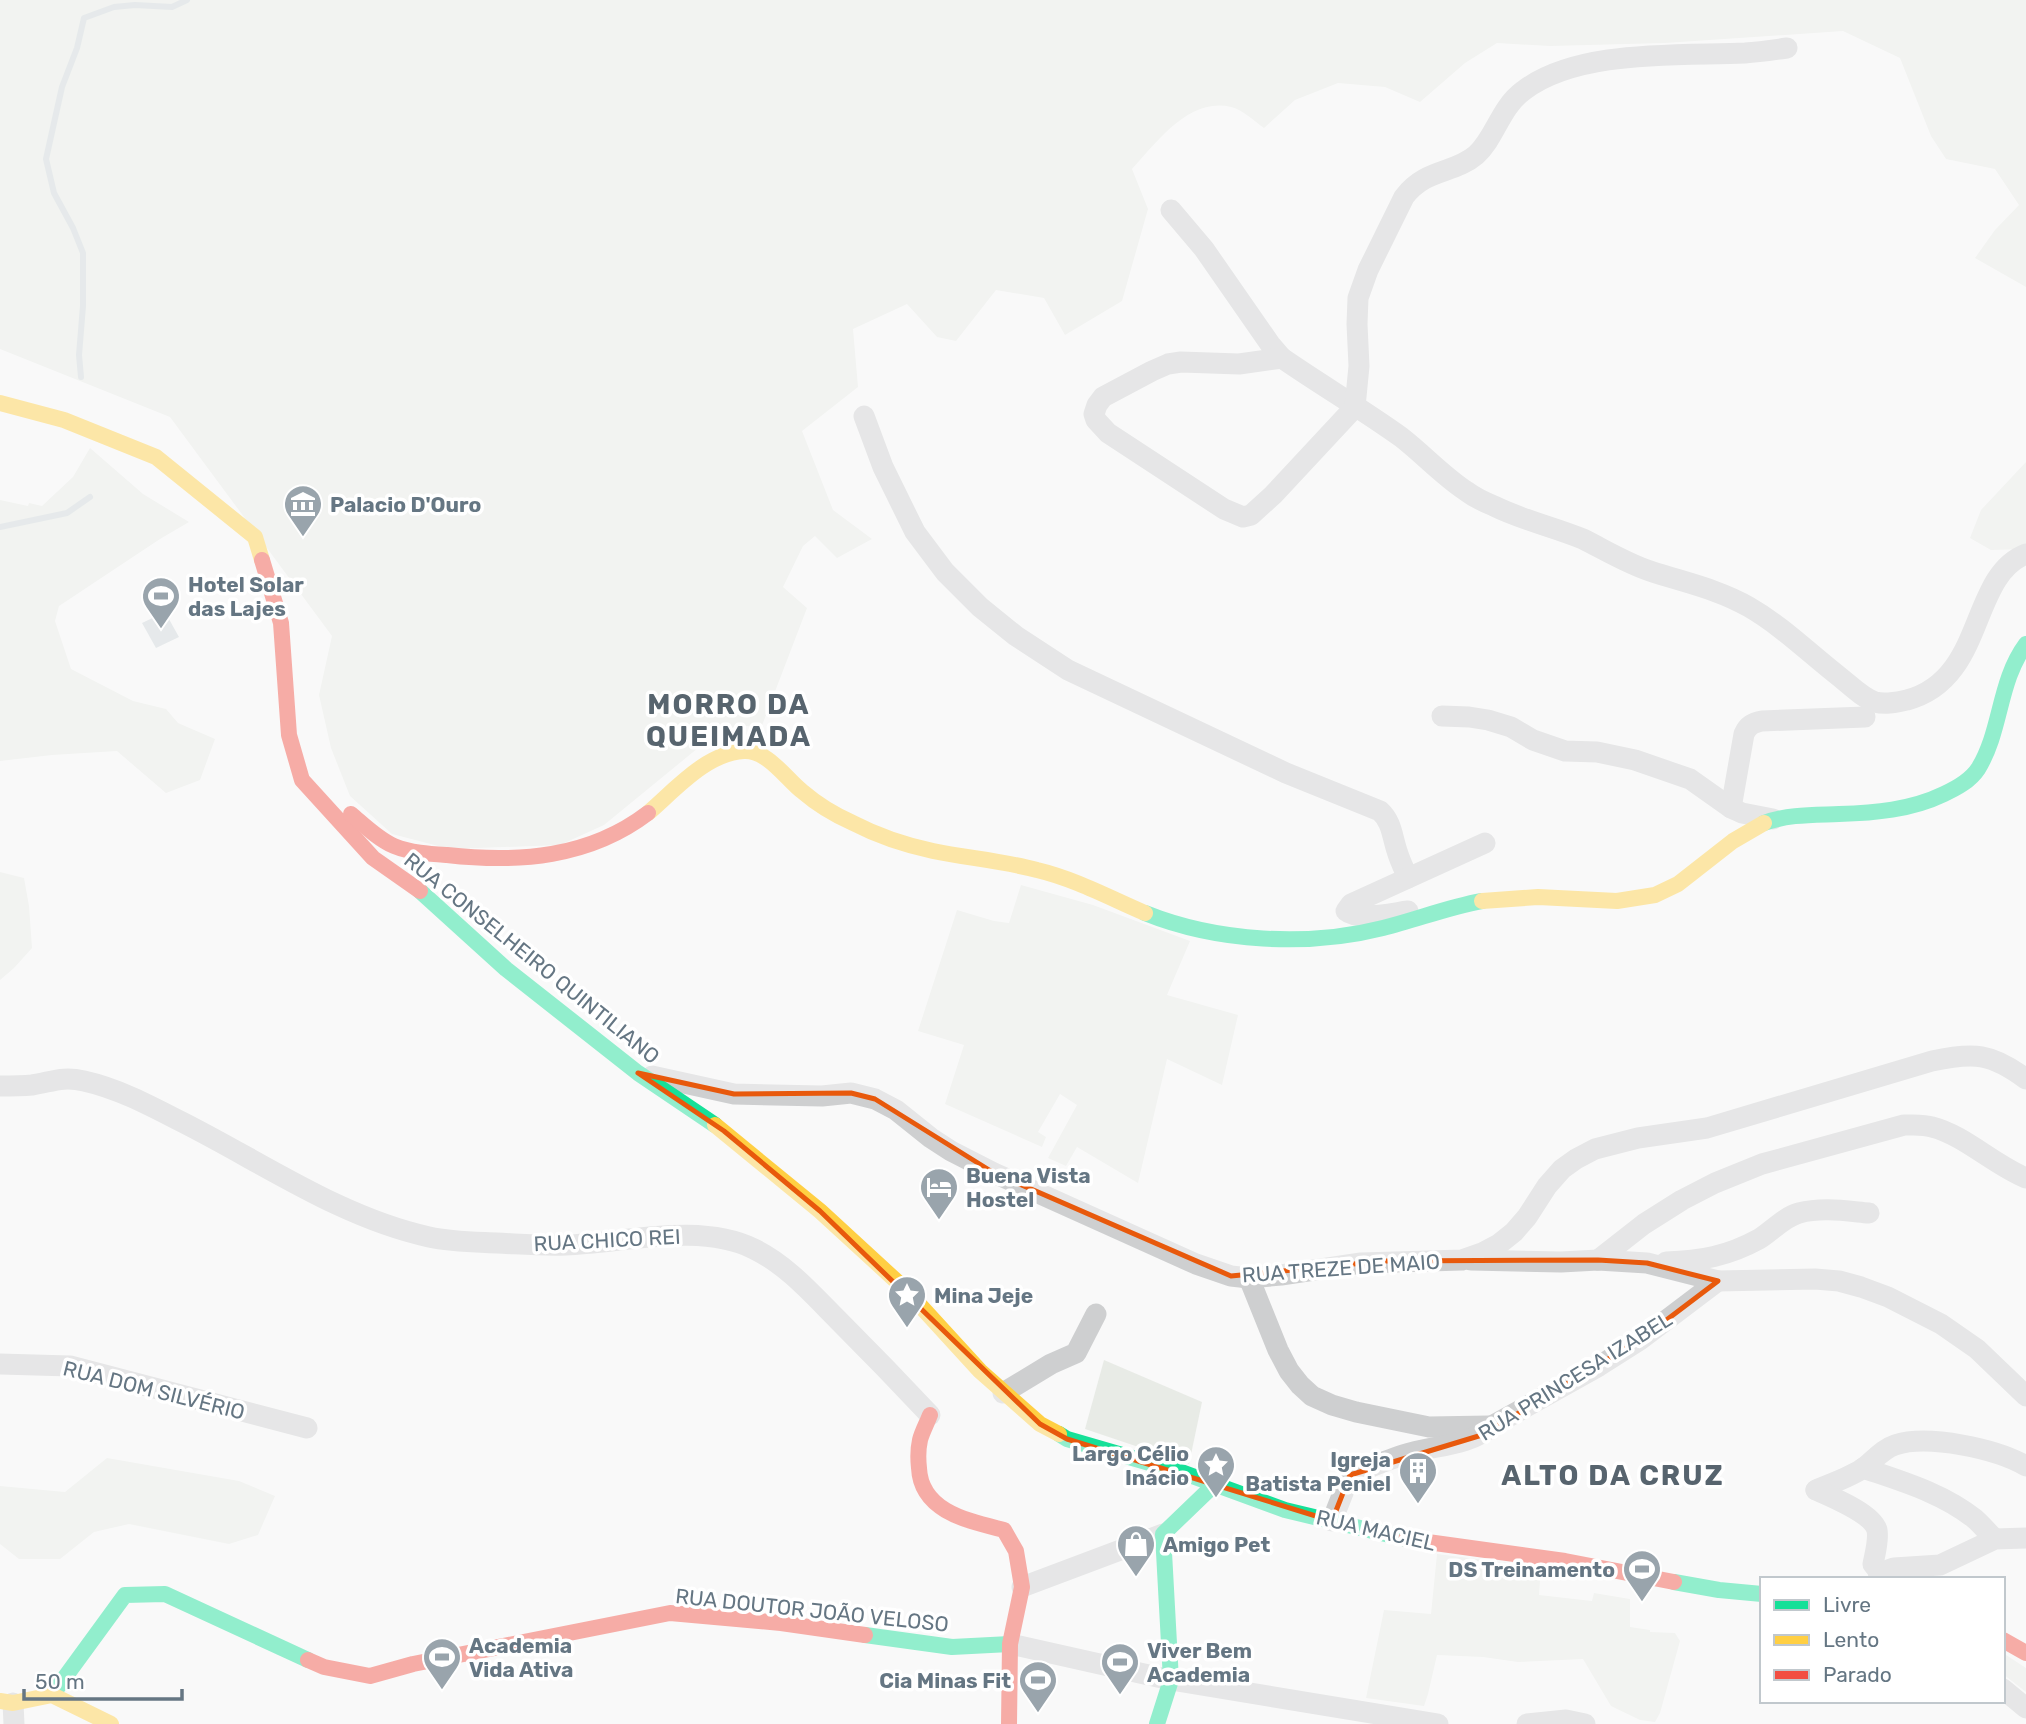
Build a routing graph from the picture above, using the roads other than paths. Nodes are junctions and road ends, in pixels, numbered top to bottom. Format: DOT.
graph roads {
  1 [pos="1787,48"];
  2 [pos="1171,210"];
  3 [pos="1282,358"];
  4 [pos="0,402"];
  5 [pos="1355,407"];
  6 [pos="863,416"];
  7 [pos="2026,555"];
  8 [pos="2026,644"];
  9 [pos="1442,716"];
  10 [pos="1865,717"];
  11 [pos="302,780"];
  12 [pos="1731,808"];
  13 [pos="1773,819"];
  14 [pos="1485,842"];
  15 [pos="1408,878"];
  16 [pos="1472,903"];
  17 [pos="638,1073"];
  18 [pos="2026,1079"];
  19 [pos="0,1086"];
  20 [pos="2026,1178"];
  21 [pos="1869,1213"];
  22 [pos="1462,1260"];
  23 [pos="1598,1260"];
  24 [pos="1647,1263"];
  25 [pos="1249,1278"];
  26 [pos="1718,1281"];
  27 [pos="1096,1314"];
  28 [pos="0,1364"];
  29 [pos="1003,1393"];
  30 [pos="2026,1396"];
  31 [pos="930,1415"];
  32 [pos="1492,1426"];
  33 [pos="307,1428"];
  34 [pos="2026,1466"];
  35 [pos="1863,1468"];
  36 [pos="1214,1484"];
  37 [pos="1332,1521"];
  38 [pos="1163,1534"];
  39 [pos="2026,1538"];
  40 [pos="1994,1539"];
  41 [pos="1879,1576"];
  42 [pos="1022,1587"];
  43 [pos="1760,1594"];
  44 [pos="2005,1641"];
  45 [pos="1010,1644"];
  46 [pos="2026,1653"];
  47 [pos="1171,1680"];
  48 [pos="2005,1691"];
  49 [pos="52,1695"];
  50 [pos="2026,1708"];
  51 [pos="9,1709"];
  52 [pos="111,1724"];
  53 [pos="1009,1724"];
  54 [pos="1157,1724"];
  55 [pos="1438,1724"];
  56 [pos="1527,1724"];
  57 [pos="1585,1724"];
  1 -- 5 [label="street"];
  2 -- 3 [label="street"];
  3 -- 5 [label="street"];
  3 -- 5 [label="street"];
  4 -- 11 [label="street, RUA CONSELHEIRO QUINTILIANO"];
  5 -- 7 [label="street"];
  6 -- 15 [label="street"];
  8 -- 13 [label="street"];
  9 -- 12 [label="street"];
  10 -- 12 [label="street"];
  11 -- 16 [label="street"];
  11 -- 17 [label="street, RUA CONSELHEIRO QUINTILIANO"];
  12 -- 13 [label="street"];
  13 -- 16 [label="street"];
  14 -- 15 [label="street"];
  15 -- 16 [label="street"];
  17 -- 25 [label="street, RUA TREZE DE MAIO"];
  17 -- 29 [label="street, RUA CONSELHEIRO QUINTILIANO"];
  18 -- 22 [label="street, RUA TREZE DE MAIO"];
  19 -- 31 [label="street, RUA CHICO REI"];
  20 -- 23 [label="street"];
  21 -- 24 [label="street"];
  22 -- 23 [label="street"];
  22 -- 25 [label="street, RUA TREZE DE MAIO"];
  23 -- 24 [label="street"];
  24 -- 26 [label="street"];
  25 -- 32 [label="street"];
  26 -- 30 [label="street"];
  26 -- 32 [label="street, RUA PRINCESA IZABEL"];
  27 -- 29 [label="street"];
  28 -- 33 [label="street, RUA DOM SILVÉRIO"];
  29 -- 36 [label="street, RUA CONSELHEIRO QUINTILIANO"];
  31 -- 42 [label="street"];
  32 -- 37 [label="street, RUA PRINCESA IZABEL"];
  34 -- 35 [label="street"];
  35 -- 40 [label="street"];
  35 -- 41 [label="street"];
  36 -- 37 [label="street, RUA MACIEL"];
  36 -- 38 [label="street"];
  37 -- 43 [label="street, RUA MACIEL"];
  38 -- 42 [label="street"];
  38 -- 47 [label="street"];
  39 -- 40 [label="street"];
  40 -- 41 [label="street"];
  42 -- 45 [label="street"];
  44 -- 46 [label="street"];
  45 -- 47 [label="street"];
  45 -- 49 [label="street, RUA DOUTOR JOÃO VELOSO"];
  45 -- 53 [label="street"];
  47 -- 54 [label="street"];
  47 -- 55 [label="street"];
  48 -- 50 [label="street"];
  49 -- 51 [label="street"];
  49 -- 52 [label="street"];
  56 -- 57 [label="street"];
}
